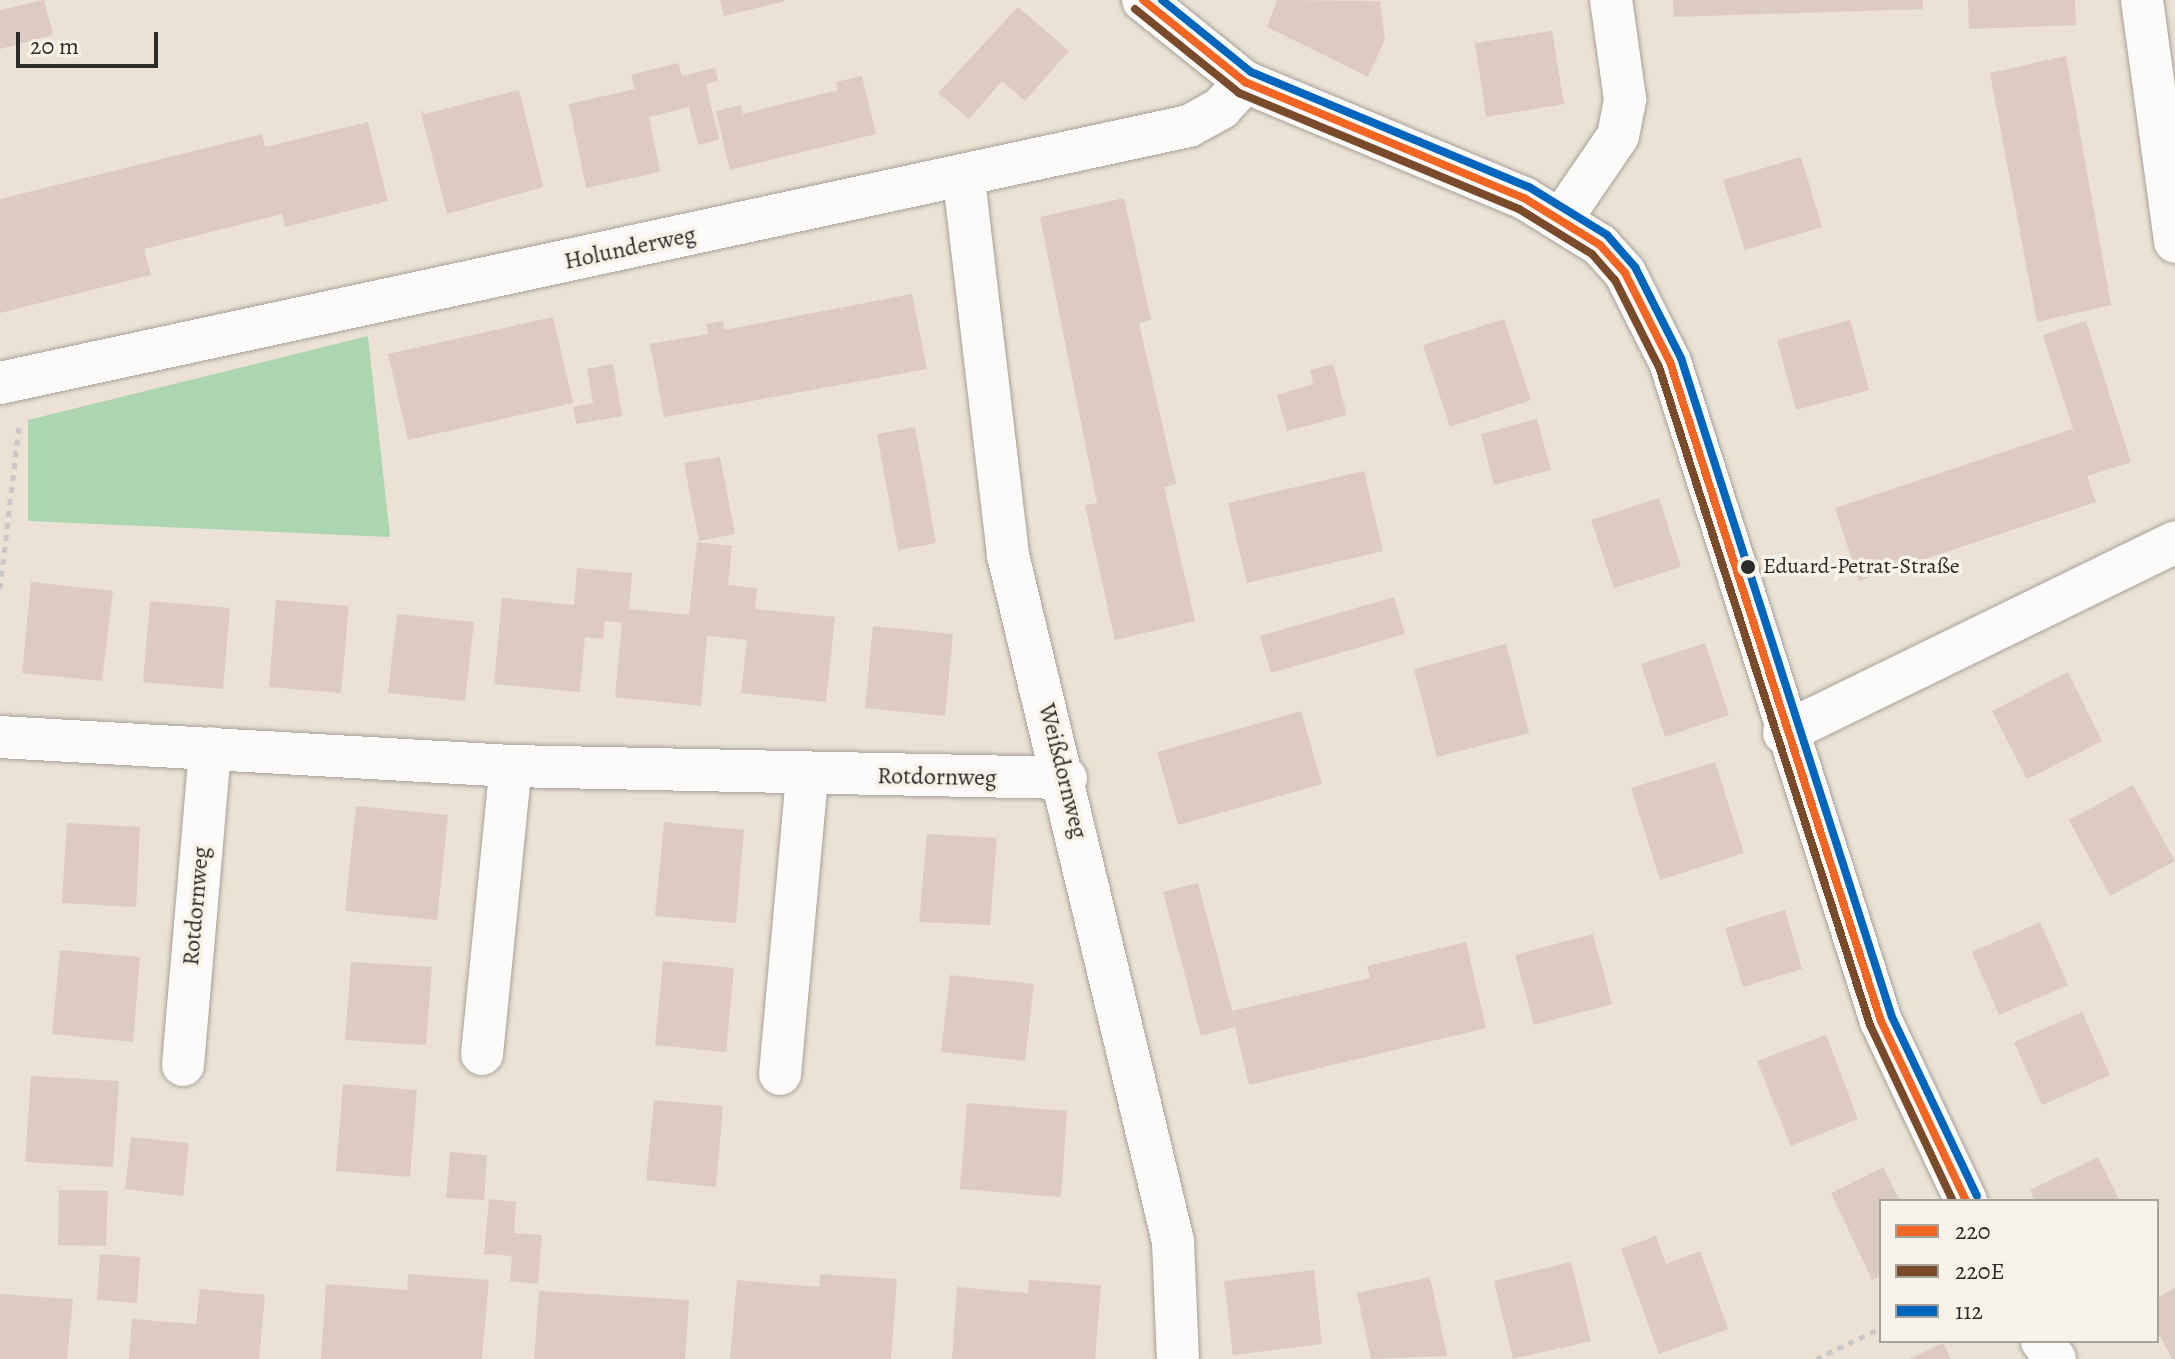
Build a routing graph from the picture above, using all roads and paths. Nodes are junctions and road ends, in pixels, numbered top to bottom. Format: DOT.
graph roads {
  1 [pos="1143,0"];
  2 [pos="1611,0"];
  3 [pos="2142,0"];
  4 [pos="1245,82"];
  5 [pos="964,180"];
  6 [pos="1562,218"];
  7 [pos="2175,242"];
  8 [pos="12,380"];
  9 [pos="2175,542"];
  10 [pos="0,588"];
  11 [pos="1784,733"];
  12 [pos="0,737"];
  13 [pos="210,748"];
  14 [pos="511,766"];
  15 [pos="807,776"];
  16 [pos="1066,778"];
  17 [pos="482,1054"];
  18 [pos="183,1065"];
  19 [pos="780,1074"];
  20 [pos="1965,1199"];
  21 [pos="1879,1329"];
  22 [pos="1178,1359"];
  23 [pos="1816,1359"];
  1 -- 4 [label="street"];
  2 -- 6 [label="street"];
  3 -- 7 [label="street"];
  4 -- 5 [label="street, Holunderweg"];
  4 -- 6 [label="street"];
  5 -- 8 [label="street, Holunderweg"];
  5 -- 16 [label="street, Weißdornweg"];
  6 -- 11 [label="street"];
  8 -- 10 [label="path"];
  9 -- 11 [label="street"];
  11 -- 20 [label="street"];
  12 -- 13 [label="street, Rotdornweg"];
  13 -- 14 [label="street, Rotdornweg"];
  13 -- 18 [label="street, Rotdornweg"];
  14 -- 15 [label="street, Rotdornweg"];
  14 -- 17 [label="street"];
  15 -- 16 [label="street, Rotdornweg"];
  15 -- 19 [label="street"];
  16 -- 22 [label="street, Weißdornweg"];
  21 -- 23 [label="path"];
}
